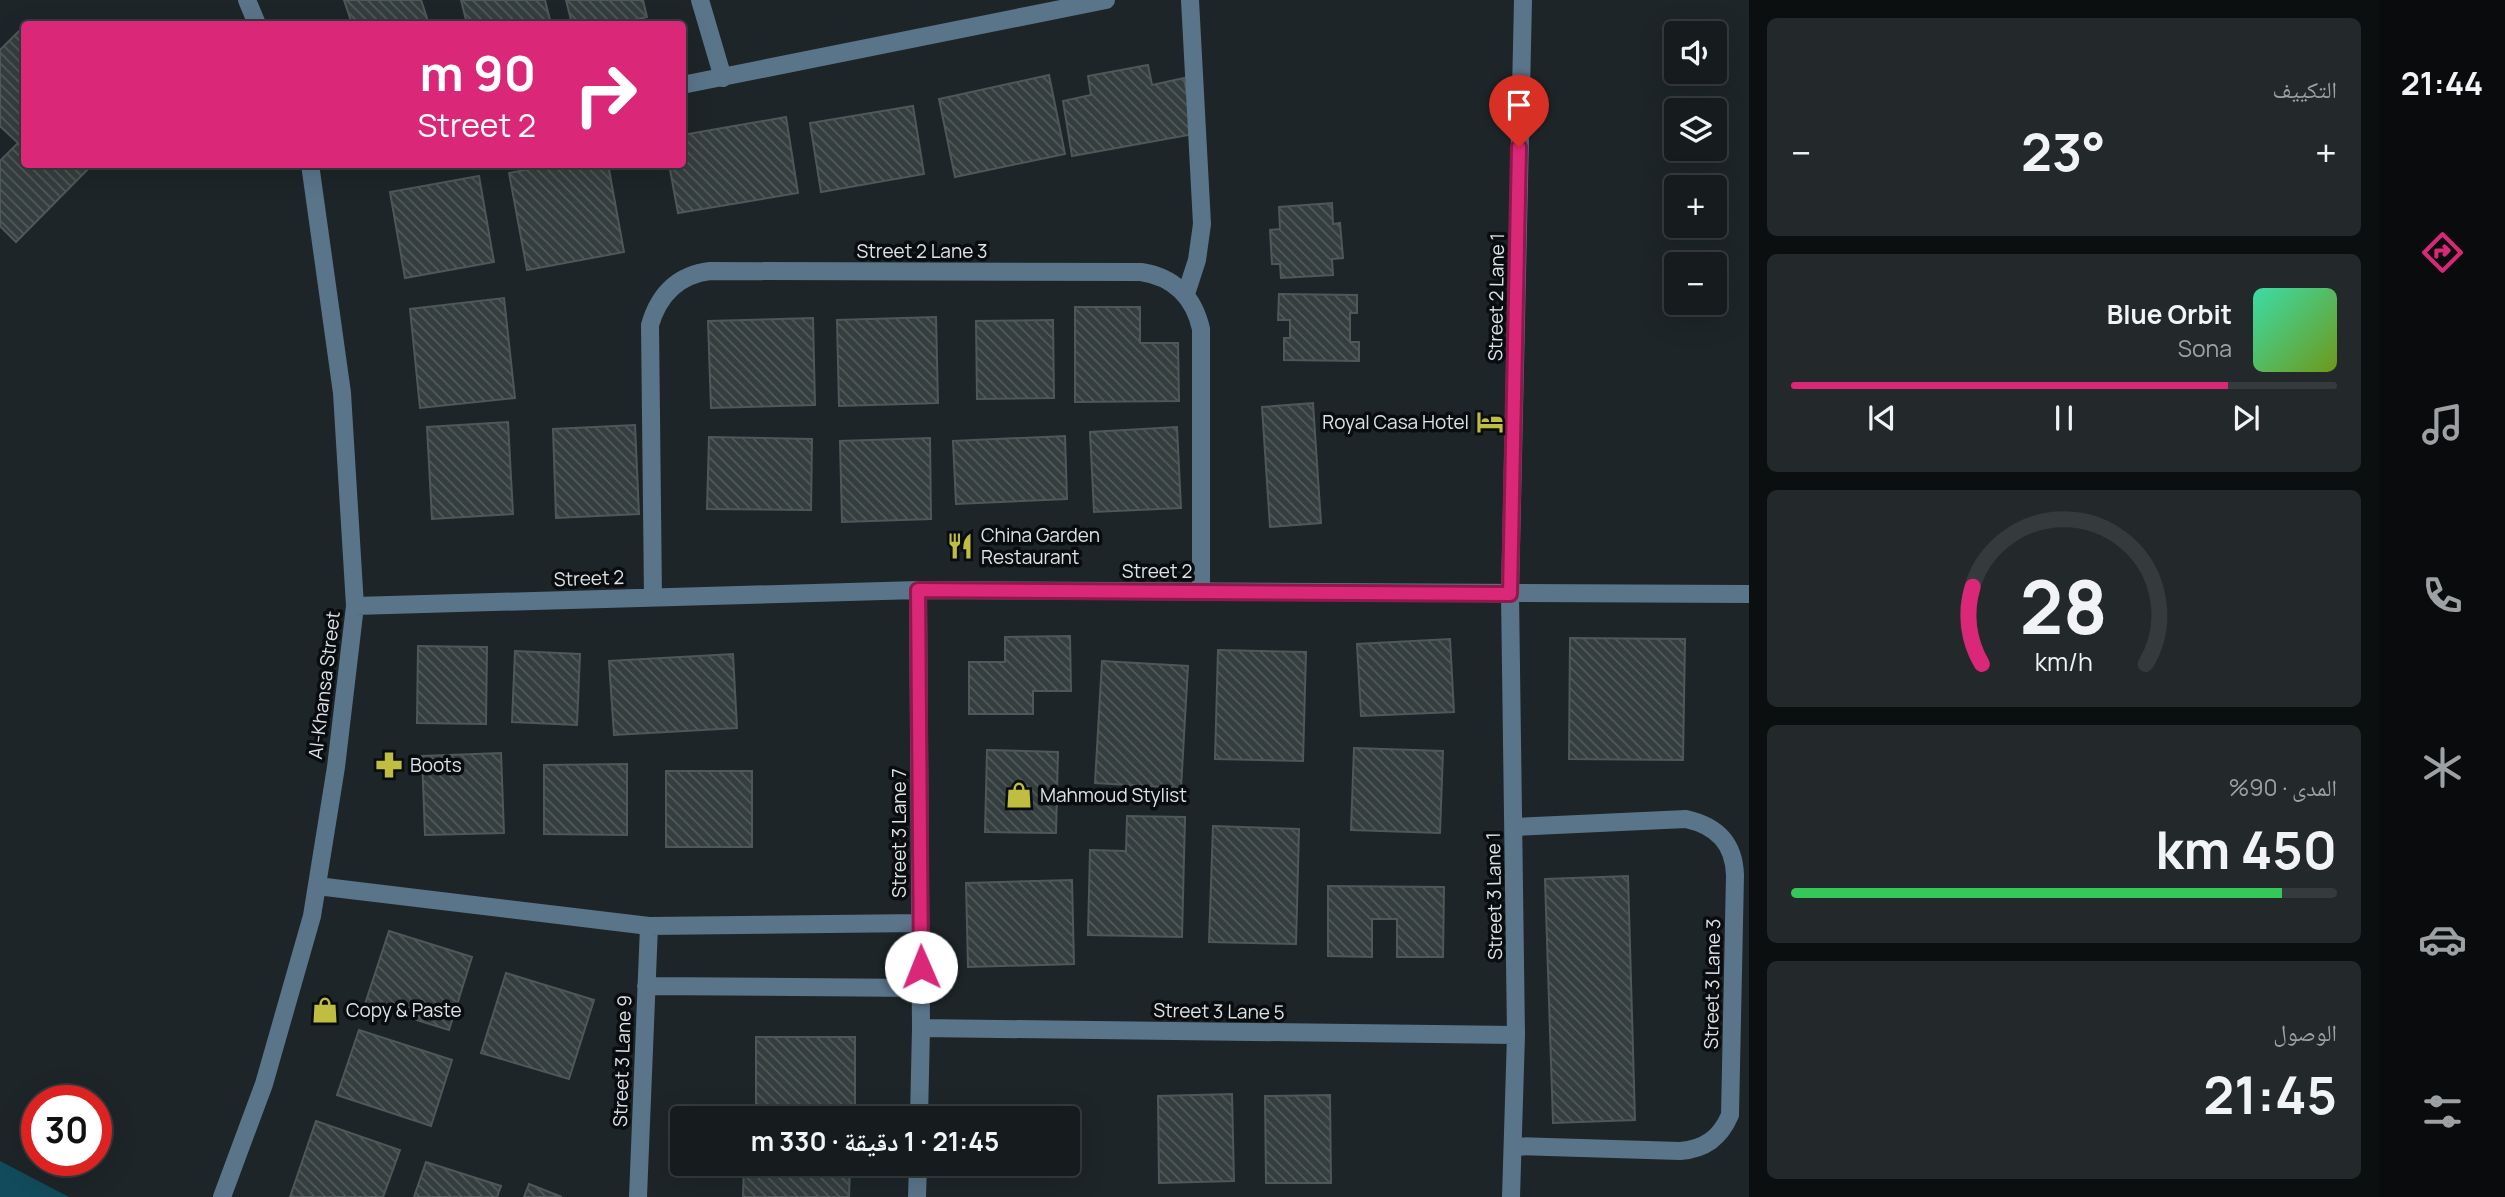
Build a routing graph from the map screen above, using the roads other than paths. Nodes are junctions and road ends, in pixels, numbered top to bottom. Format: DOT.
graph roads {
  1 [pos="247,0"];
  2 [pos="700,0"];
  3 [pos="1106,0"];
  4 [pos="1190,0"];
  5 [pos="1522,0"];
  6 [pos="1082,2"];
  7 [pos="256,21"];
  8 [pos="723,78"];
  9 [pos="686,84"];
  10 [pos="311,168"];
  11 [pos="1186,294"];
  12 [pos="918,590"];
  13 [pos="1201,592"];
  14 [pos="1510,594"];
  15 [pos="1749,594"];
  16 [pos="653,597"];
  17 [pos="355,606"];
  18 [pos="1514,827"];
  19 [pos="317,886"];
  20 [pos="920,923"];
  21 [pos="649,926"];
  22 [pos="646,986"];
  23 [pos="921,988"];
  24 [pos="921,1028"];
  25 [pos="1516,1035"];
  26 [pos="919,1106"];
  27 [pos="1513,1146"];
  28 [pos="918,1176"];
  29 [pos="222,1197"];
  30 [pos="638,1197"];
  31 [pos="917,1197"];
  32 [pos="1511,1197"];
  1 -- 7 [label="street"];
  2 -- 8 [label="street"];
  3 -- 6 [label="street"];
  4 -- 11 [label="street"];
  5 -- 14 [label="street, Street 2 Lane 1"];
  6 -- 8 [label="street"];
  8 -- 9 [label="street"];
  10 -- 17 [label="street, Al-Khansa Street"];
  11 -- 13 [label="street"];
  11 -- 16 [label="street, Street 2 Lane 3"];
  12 -- 13 [label="street, Street 2"];
  12 -- 16 [label="street, Street 2"];
  12 -- 20 [label="street, Street 3 Lane 7"];
  13 -- 14 [label="street, Street 2"];
  14 -- 15 [label="street, Street 2"];
  14 -- 18 [label="street, Street 3 Lane 1"];
  16 -- 17 [label="street, Street 2"];
  17 -- 19 [label="street, Al-Khansa Street"];
  18 -- 25 [label="street, Street 3 Lane 1"];
  18 -- 27 [label="street, Street 3 Lane 3"];
  19 -- 21 [label="street"];
  19 -- 29 [label="street, Al-Khansa Street"];
  20 -- 21 [label="street"];
  20 -- 23 [label="street, Street 3 Lane 7"];
  21 -- 22 [label="street, Street 3 Lane 9"];
  22 -- 23 [label="street"];
  22 -- 30 [label="street, Street 3 Lane 9"];
  23 -- 24 [label="street, Street 3 Lane 7"];
  24 -- 25 [label="street, Street 3 Lane 5"];
  24 -- 26 [label="street, Street 3 Lane 7"];
  25 -- 27 [label="street, Street 3 Lane 1"];
  27 -- 32 [label="street, Street 3 Lane 1"];
  28 -- 31 [label="street"];
}
